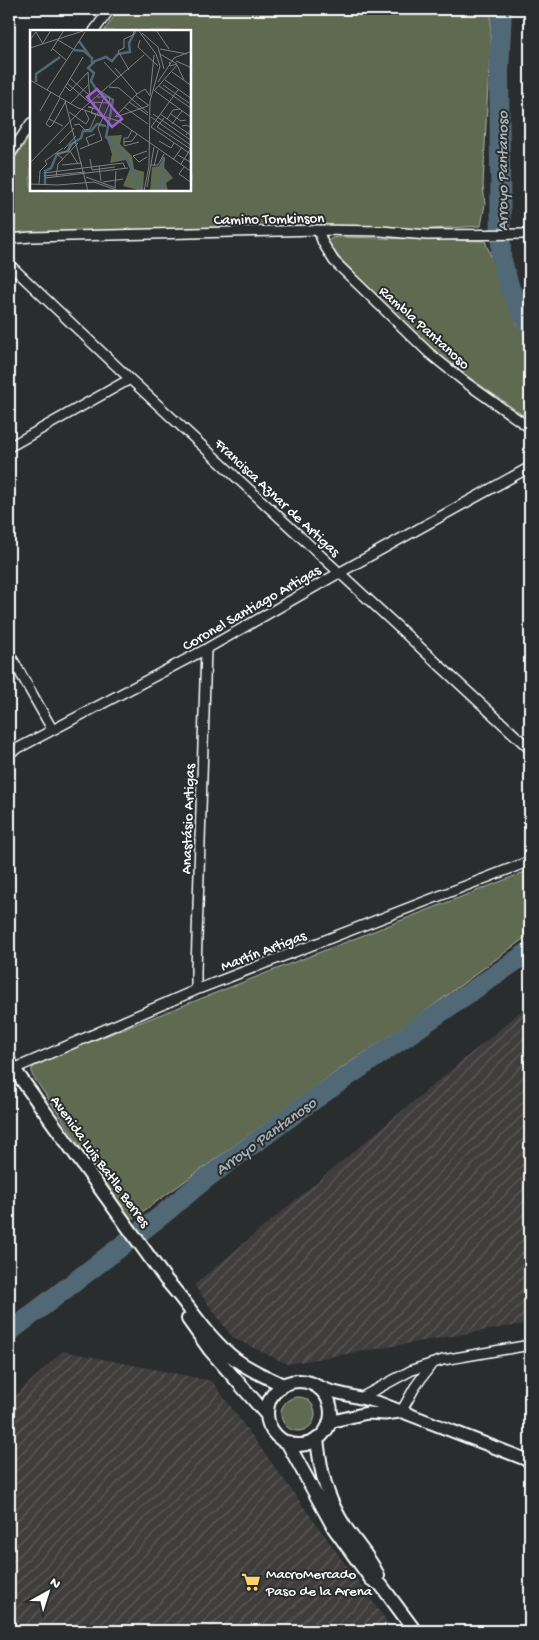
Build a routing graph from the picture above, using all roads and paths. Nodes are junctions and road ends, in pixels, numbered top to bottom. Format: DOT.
graph roads {
  1 [pos="110,9"];
  2 [pos="95,30"];
  3 [pos="30,124"];
  4 [pos="9,156"];
  5 [pos="318,230"];
  6 [pos="530,234"];
  7 [pos="9,239"];
  8 [pos="9,264"];
  9 [pos="130,378"];
  10 [pos="530,428"];
  11 [pos="9,447"];
  12 [pos="530,466"];
  13 [pos="339,572"];
  14 [pos="206,649"];
  15 [pos="9,653"];
  16 [pos="52,729"];
  17 [pos="530,749"];
  18 [pos="9,753"];
  19 [pos="530,861"];
  20 [pos="196,990"];
  21 [pos="10,1067"];
  22 [pos="166,1280"];
  23 [pos="530,1345"];
  24 [pos="431,1365"];
  25 [pos="312,1384"];
  26 [pos="282,1385"];
  27 [pos="362,1397"];
  28 [pos="401,1412"];
  29 [pos="267,1415"];
  30 [pos="329,1422"];
  31 [pos="317,1438"];
  32 [pos="287,1442"];
  33 [pos="530,1460"];
  34 [pos="381,1586"];
  35 [pos="415,1631"];
  1 -- 2 [label="street"];
  3 -- 4 [label="street"];
  5 -- 6 [label="street, Camino Tomkinson"];
  5 -- 7 [label="street, Camino Tomkinson"];
  5 -- 10 [label="street, Rambla Pantanoso"];
  8 -- 9 [label="street, Francisca Aznar de Artigas"];
  9 -- 11 [label="street"];
  9 -- 13 [label="street, Francisca Aznar de Artigas"];
  12 -- 13 [label="street, Coronel Santiago Artigas"];
  13 -- 14 [label="street, Coronel Santiago Artigas"];
  13 -- 17 [label="street, Francisca Aznar de Artigas"];
  14 -- 16 [label="street, Coronel Santiago Artigas"];
  14 -- 20 [label="street, Anastásio Artigas"];
  15 -- 16 [label="street"];
  16 -- 18 [label="street, Coronel Santiago Artigas"];
  19 -- 20 [label="street, Martín Artigas"];
  20 -- 21 [label="street, Martín Artigas"];
  21 -- 22 [label="main road, Avenida Luis Batlle Berres"];
  22 -- 26 [label="main road, Avenida Luis Batlle Berres"];
  22 -- 29 [label="main road, Avenida Luis Batlle Berres"];
  23 -- 24 [label="street"];
  24 -- 27 [label="street"];
  24 -- 28 [label="street"];
  25 -- 26 [label="main road"];
  25 -- 27 [label="street"];
  25 -- 30 [label="main road"];
  26 -- 29 [label="main road"];
  27 -- 28 [label="street"];
  28 -- 30 [label="street"];
  28 -- 33 [label="street"];
  29 -- 32 [label="main road"];
  30 -- 31 [label="main road"];
  31 -- 32 [label="main road"];
  31 -- 34 [label="main road"];
  32 -- 34 [label="main road"];
  34 -- 35 [label="main road"];
}
